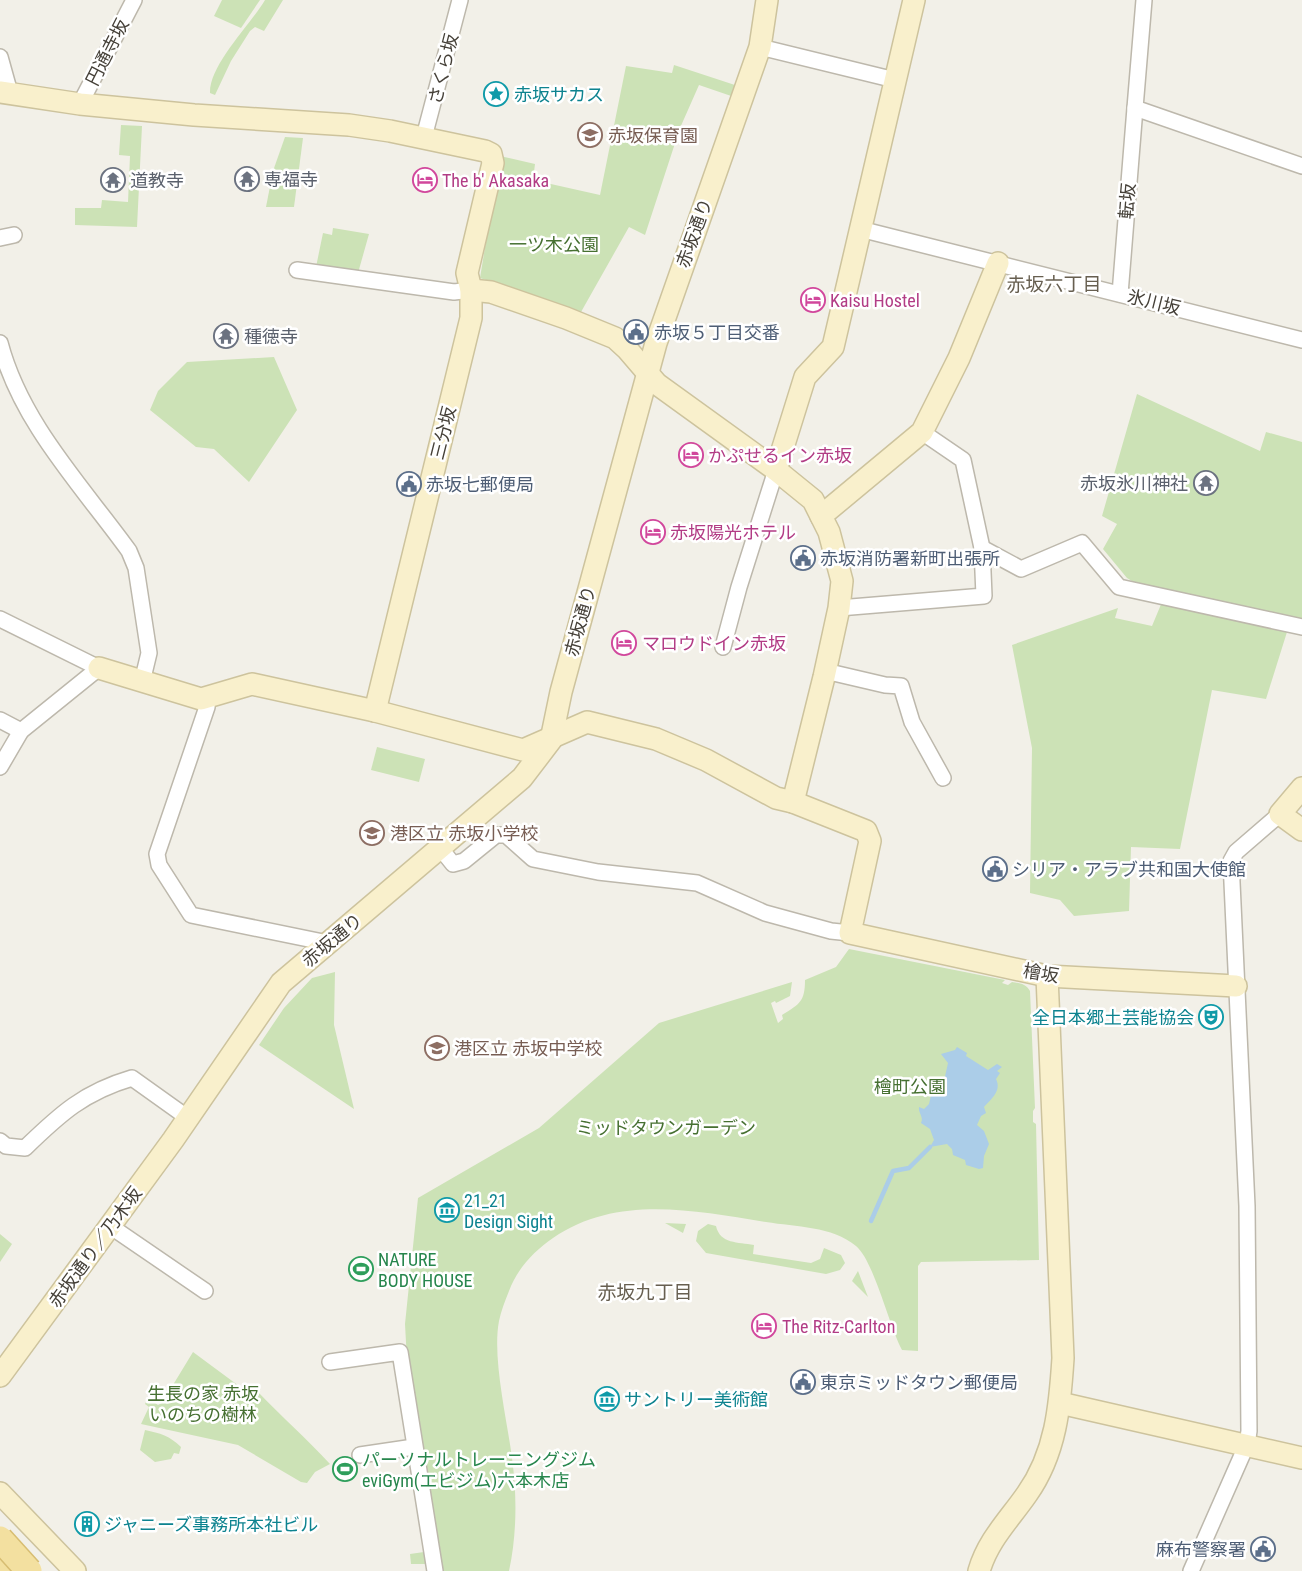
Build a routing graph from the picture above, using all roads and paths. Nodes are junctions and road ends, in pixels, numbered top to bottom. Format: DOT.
graph roads {
  1 [pos="134,0"];
  2 [pos="460,0"];
  3 [pos="767,0"];
  4 [pos="914,0"];
  5 [pos="1144,0"];
  6 [pos="760,47"];
  7 [pos="0,58"];
  8 [pos="895,80"];
  9 [pos="5,93"];
  10 [pos="80,104"];
  11 [pos="1135,108"];
  12 [pos="424,137"];
  13 [pos="1302,166"];
  14 [pos="860,229"];
  15 [pos="998,263"];
  16 [pos="297,270"];
  17 [pos="471,290"];
  18 [pos="1120,294"];
  19 [pos="1302,340"];
  20 [pos="0,343"];
  21 [pos="647,372"];
  22 [pos="922,432"];
  23 [pos="776,470"];
  24 [pos="821,516"];
  25 [pos="982,548"];
  26 [pos="839,608"];
  27 [pos="0,619"];
  28 [pos="1302,627"];
  29 [pos="723,647"];
  30 [pos="99,668"];
  31 [pos="825,671"];
  32 [pos="142,682"];
  33 [pos="208,697"];
  34 [pos="375,711"];
  35 [pos="0,720"];
  36 [pos="21,731"];
  37 [pos="551,740"];
  38 [pos="0,768"];
  39 [pos="943,778"];
  40 [pos="1302,788"];
  41 [pos="792,802"];
  42 [pos="1280,814"];
  43 [pos="1302,830"];
  44 [pos="441,849"];
  45 [pos="850,933"];
  46 [pos="328,943"];
  47 [pos="1047,976"];
  48 [pos="1236,986"];
  49 [pos="188,1118"];
  50 [pos="0,1141"];
  51 [pos="110,1226"];
  52 [pos="205,1291"];
  53 [pos="330,1362"];
  54 [pos="0,1376"];
  55 [pos="1060,1403"];
  56 [pos="1247,1444"];
  57 [pos="414,1447"];
  58 [pos="360,1455"];
  59 [pos="1302,1458"];
  60 [pos="0,1493"];
  61 [pos="0,1539"];
  62 [pos="29,1571"];
  63 [pos="75,1571"];
  64 [pos="435,1571"];
  65 [pos="979,1571"];
  66 [pos="1191,1571"];
  1 -- 10 [label="street, 円通寺坂"];
  2 -- 12 [label="street, さくら坂"];
  3 -- 6 [label="street, 赤坂通り"];
  4 -- 8 [label="street"];
  5 -- 11 [label="street, 転坂"];
  6 -- 8 [label="street"];
  6 -- 21 [label="street, 赤坂通り"];
  7 -- 9 [label="street"];
  8 -- 14 [label="street"];
  9 -- 10 [label="street"];
  10 -- 12 [label="street"];
  11 -- 13 [label="street"];
  11 -- 18 [label="street, 転坂"];
  12 -- 17 [label="street, 三分坂"];
  14 -- 15 [label="street, 氷川坂"];
  14 -- 23 [label="street"];
  15 -- 18 [label="street, 氷川坂"];
  15 -- 22 [label="street"];
  16 -- 17 [label="street"];
  17 -- 21 [label="street"];
  17 -- 34 [label="street, 三分坂"];
  18 -- 19 [label="street, 氷川坂"];
  20 -- 32 [label="street"];
  21 -- 23 [label="street"];
  21 -- 37 [label="street, 赤坂通り"];
  22 -- 24 [label="street"];
  22 -- 25 [label="street"];
  23 -- 24 [label="street"];
  23 -- 29 [label="street"];
  24 -- 26 [label="street"];
  25 -- 26 [label="street"];
  25 -- 28 [label="street"];
  26 -- 31 [label="street"];
  27 -- 30 [label="street"];
  30 -- 32 [label="street"];
  30 -- 36 [label="street"];
  31 -- 39 [label="street"];
  31 -- 41 [label="street"];
  32 -- 33 [label="street"];
  33 -- 34 [label="street"];
  33 -- 46 [label="street"];
  34 -- 37 [label="street"];
  35 -- 36 [label="street"];
  36 -- 38 [label="street"];
  37 -- 41 [label="street"];
  37 -- 44 [label="street, 赤坂通り"];
  40 -- 42 [label="street"];
  41 -- 45 [label="street"];
  42 -- 43 [label="street"];
  42 -- 48 [label="street"];
  44 -- 45 [label="street"];
  44 -- 46 [label="street, 赤坂通り"];
  45 -- 47 [label="street, 檜坂"];
  46 -- 49 [label="street, 赤坂通り"];
  47 -- 48 [label="street, 檜坂"];
  47 -- 55 [label="street"];
  48 -- 56 [label="street"];
  49 -- 50 [label="street"];
  49 -- 51 [label="street, 赤坂通り／乃木坂"];
  51 -- 52 [label="street"];
  51 -- 54 [label="street, 赤坂通り／乃木坂"];
  53 -- 57 [label="street"];
  55 -- 56 [label="street"];
  55 -- 65 [label="street"];
  56 -- 59 [label="street"];
  56 -- 66 [label="street"];
  57 -- 58 [label="street"];
  57 -- 64 [label="street"];
  60 -- 63 [label="street"];
  61 -- 62 [label="main road, bridge"];
}
